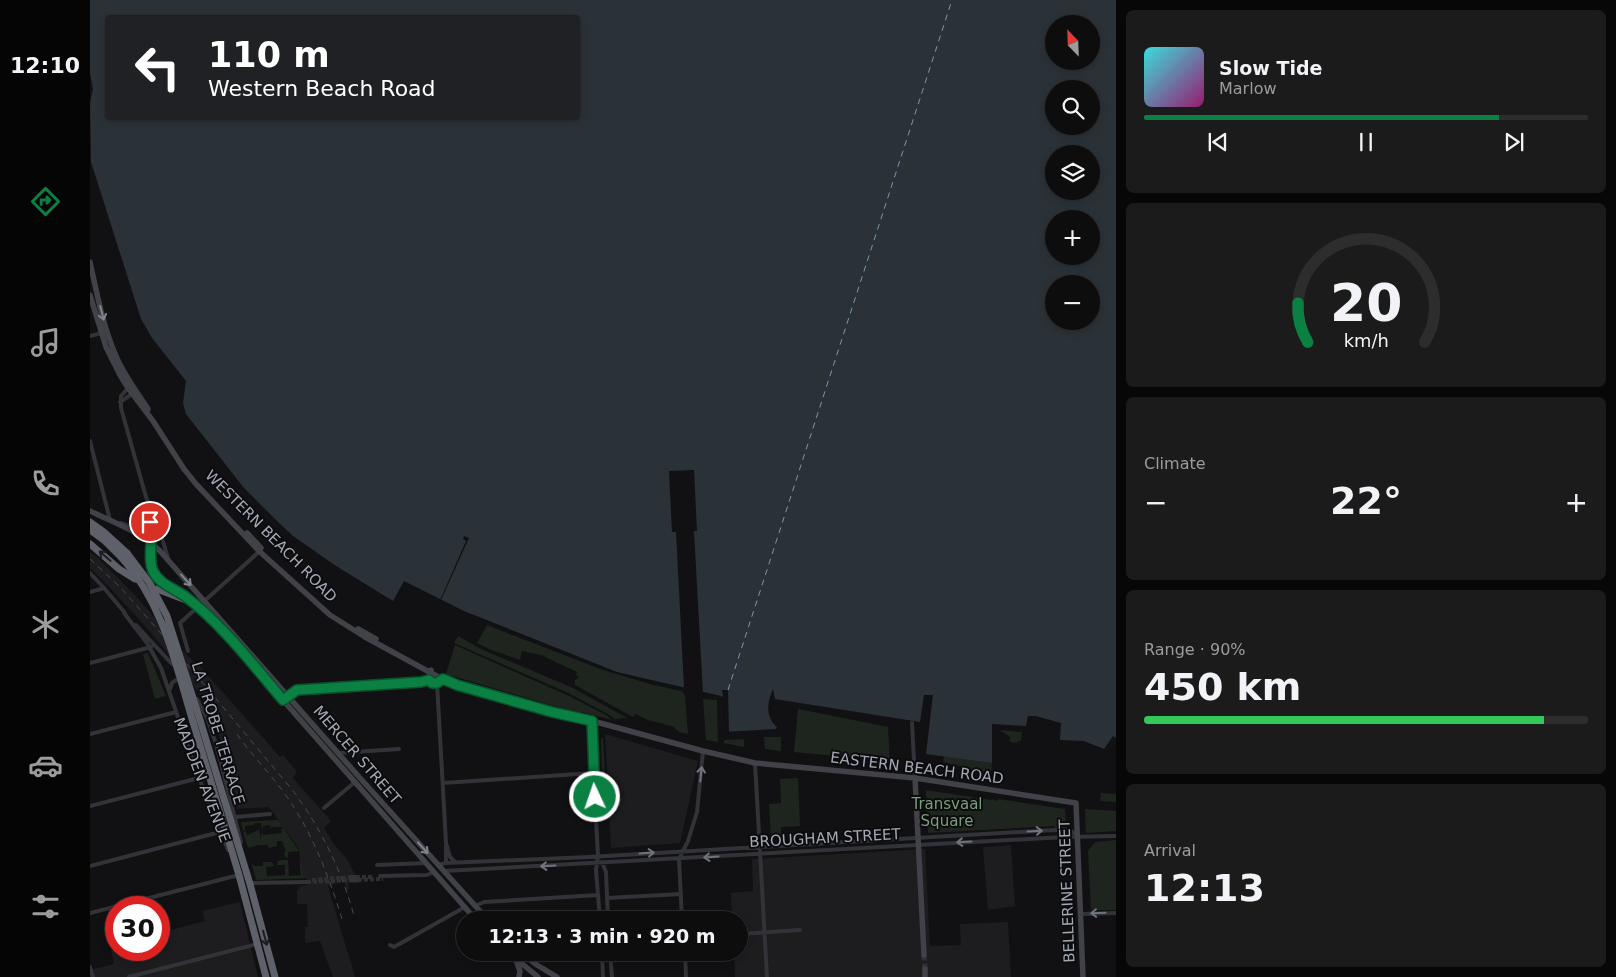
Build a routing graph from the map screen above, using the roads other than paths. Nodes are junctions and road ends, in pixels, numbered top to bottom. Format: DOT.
graph roads {
  1 [pos="90,262"];
  2 [pos="90,295"];
  3 [pos="104,332"];
  4 [pos="90,336"];
  5 [pos="132,390"];
  6 [pos="120,402"];
  7 [pos="90,441"];
  8 [pos="146,497"];
  9 [pos="90,511"];
  10 [pos="110,521"];
  11 [pos="90,522"];
  12 [pos="150,522"];
  13 [pos="90,530"];
  14 [pos="152,543"];
  15 [pos="90,544"];
  16 [pos="261,550"];
  17 [pos="124,555"];
  18 [pos="169,560"];
  19 [pos="90,573"];
  20 [pos="135,579"];
  21 [pos="104,588"];
  22 [pos="157,589"];
  23 [pos="90,592"];
  24 [pos="204,600"];
  25 [pos="195,605"];
  26 [pos="124,613"];
  27 [pos="154,645"];
  28 [pos="150,648"];
  29 [pos="188,651"];
  30 [pos="90,664"];
  31 [pos="172,664"];
  32 [pos="431,671"];
  33 [pos="176,680"];
  34 [pos="429,680"];
  35 [pos="442,680"];
  36 [pos="170,691"];
  37 [pos="286,697"];
  38 [pos="197,699"];
  39 [pos="176,712"];
  40 [pos="197,721"];
  41 [pos="592,721"];
  42 [pos="912,722"];
  43 [pos="90,734"];
  44 [pos="399,749"];
  45 [pos="703,751"];
  46 [pos="338,753"];
  47 [pos="755,763"];
  48 [pos="593,773"];
  49 [pos="199,778"];
  50 [pos="915,778"];
  51 [pos="358,780"];
  52 [pos="443,782"];
  53 [pos="1076,803"];
  54 [pos="90,806"];
  55 [pos="324,808"];
  56 [pos="270,814"];
  57 [pos="235,817"];
  58 [pos="220,832"];
  59 [pos="1014,832"];
  60 [pos="1077,836"];
  61 [pos="1116,836"];
  62 [pos="918,837"];
  63 [pos="1014,839"];
  64 [pos="446,843"];
  65 [pos="918,845"];
  66 [pos="760,846"];
  67 [pos="684,850"];
  68 [pos="417,852"];
  69 [pos="760,854"];
  70 [pos="598,856"];
  71 [pos="679,859"];
  72 [pos="455,862"];
  73 [pos="602,862"];
  74 [pos="426,863"];
  75 [pos="446,863"];
  76 [pos="597,863"];
  77 [pos="410,864"];
  78 [pos="377,865"];
  79 [pos="438,865"];
  80 [pos="90,866"];
  81 [pos="236,867"];
  82 [pos="444,871"];
  83 [pos="434,872"];
  84 [pos="239,875"];
  85 [pos="382,877"];
  86 [pos="357,878"];
  87 [pos="350,879"];
  88 [pos="307,881"];
  89 [pos="250,884"];
  90 [pos="681,894"];
  91 [pos="598,896"];
  92 [pos="607,898"];
  93 [pos="475,906"];
  94 [pos="465,907"];
  95 [pos="468,911"];
  96 [pos="480,911"];
  97 [pos="599,911"];
  98 [pos="608,911"];
  99 [pos="682,911"];
  100 [pos="90,913"];
  101 [pos="1116,913"];
  102 [pos="1081,914"];
  103 [pos="800,930"];
  104 [pos="764,932"];
  105 [pos="748,933"];
  106 [pos="257,944"];
  107 [pos="390,946"];
  108 [pos="924,955"];
  109 [pos="516,961"];
  110 [pos="532,961"];
  111 [pos="602,961"];
  112 [pos="611,961"];
  113 [pos="685,961"];
  114 [pos="90,967"];
  115 [pos="925,969"];
  116 [pos="544,970"];
  117 [pos="537,976"];
  118 [pos="93,977"];
  119 [pos="129,977"];
  120 [pos="266,977"];
  121 [pos="275,977"];
  122 [pos="519,977"];
  123 [pos="557,977"];
  124 [pos="603,977"];
  125 [pos="612,977"];
  126 [pos="686,977"];
  127 [pos="767,977"];
  128 [pos="925,977"];
  129 [pos="1083,977"];
  1 -- 3 [label="street, one-way"];
  2 -- 3 [label="street"];
  3 -- 4 [label="street"];
  3 -- 5 [label="street, WESTERN BEACH ROAD"];
  5 -- 6 [label="street"];
  5 -- 6 [label="street"];
  5 -- 16 [label="street, WESTERN BEACH ROAD"];
  6 -- 8 [label="street"];
  7 -- 10 [label="street"];
  8 -- 12 [label="street"];
  8 -- 18 [label="street"];
  9 -- 10 [label="street, MERCER STREET"];
  10 -- 12 [label="street"];
  10 -- 14 [label="street, MERCER STREET"];
  11 -- 17 [label="highway, LA TROBE TERRACE"];
  12 -- 14 [label="street"];
  13 -- 17 [label="highway, LA TROBE TERRACE"];
  14 -- 18 [label="street, MERCER STREET"];
  14 -- 25 [label="street, MERCER STREET"];
  20 -- 15 [label="highway, one-way"];
  16 -- 24 [label="street"];
  16 -- 32 [label="street, WESTERN BEACH ROAD"];
  17 -- 40 [label="highway, LA TROBE TERRACE, bridge"];
  18 -- 24 [label="street, MERCER STREET, one-way"];
  19 -- 21 [label="street, MADDEN AVENUE"];
  21 -- 23 [label="street"];
  21 -- 26 [label="street, MADDEN AVENUE"];
  22 -- 25 [label="highway"];
  24 -- 25 [label="street"];
  24 -- 37 [label="street, MERCER STREET"];
  25 -- 29 [label="street"];
  25 -- 37 [label="street, MERCER STREET"];
  26 -- 27 [label="street, MADDEN AVENUE"];
  26 -- 28 [label="street, MADDEN AVENUE"];
  27 -- 28 [label="street"];
  27 -- 31 [label="street, MADDEN AVENUE"];
  28 -- 30 [label="street"];
  28 -- 36 [label="street, MADDEN AVENUE"];
  32 -- 34 [label="street"];
  32 -- 35 [label="street, WESTERN BEACH ROAD"];
  33 -- 36 [label="street"];
  34 -- 35 [label="street"];
  34 -- 37 [label="street"];
  35 -- 41 [label="street, WESTERN BEACH ROAD"];
  35 -- 52 [label="street"];
  36 -- 39 [label="street, MADDEN AVENUE"];
  37 -- 46 [label="street, MERCER STREET"];
  37 -- 51 [label="street, MERCER STREET"];
  38 -- 57 [label="street, MADDEN AVENUE"];
  39 -- 43 [label="street"];
  39 -- 49 [label="street, MADDEN AVENUE"];
  40 -- 81 [label="highway, LA TROBE TERRACE"];
  40 -- 89 [label="highway, LA TROBE TERRACE"];
  41 -- 45 [label="street, WESTERN BEACH ROAD"];
  41 -- 48 [label="street"];
  42 -- 50 [label="street"];
  44 -- 46 [label="street"];
  45 -- 47 [label="street, WESTERN BEACH ROAD"];
  67 -- 45 [label="street, one-way"];
  46 -- 51 [label="street, MERCER STREET"];
  47 -- 50 [label="street, EASTERN BEACH ROAD"];
  47 -- 66 [label="street"];
  48 -- 52 [label="street"];
  48 -- 70 [label="street"];
  49 -- 54 [label="street"];
  49 -- 58 [label="street, MADDEN AVENUE"];
  50 -- 53 [label="street, EASTERN BEACH ROAD"];
  50 -- 62 [label="street"];
  51 -- 55 [label="street"];
  51 -- 68 [label="street, MERCER STREET"];
  51 -- 79 [label="street, MERCER STREET, one-way"];
  52 -- 64 [label="street"];
  53 -- 60 [label="street, BELLERINE STREET"];
  56 -- 57 [label="street"];
  57 -- 89 [label="street, MADDEN AVENUE"];
  58 -- 80 [label="street"];
  58 -- 81 [label="street, MADDEN AVENUE"];
  59 -- 60 [label="street, BROUGHAM STREET, one-way"];
  59 -- 62 [label="street, BROUGHAM STREET"];
  59 -- 63 [label="street"];
  60 -- 61 [label="street"];
  60 -- 63 [label="street, BROUGHAM STREET"];
  60 -- 102 [label="street, BELLERINE STREET"];
  62 -- 65 [label="street"];
  62 -- 66 [label="street, BROUGHAM STREET"];
  63 -- 65 [label="street, BROUGHAM STREET, one-way"];
  64 -- 72 [label="street"];
  64 -- 75 [label="street"];
  65 -- 69 [label="street, BROUGHAM STREET"];
  65 -- 108 [label="street"];
  66 -- 67 [label="street, BROUGHAM STREET"];
  66 -- 69 [label="street"];
  70 -- 67 [label="street, BROUGHAM STREET, one-way"];
  67 -- 71 [label="street"];
  68 -- 74 [label="street, MERCER STREET"];
  68 -- 77 [label="street"];
  69 -- 71 [label="street, BROUGHAM STREET, one-way"];
  69 -- 104 [label="street"];
  70 -- 72 [label="street, BROUGHAM STREET"];
  70 -- 73 [label="street"];
  70 -- 76 [label="street"];
  71 -- 73 [label="street, BROUGHAM STREET"];
  71 -- 90 [label="street"];
  72 -- 75 [label="street, BROUGHAM STREET"];
  73 -- 76 [label="street, BROUGHAM STREET"];
  73 -- 92 [label="street"];
  74 -- 77 [label="street"];
  74 -- 83 [label="street, MERCER STREET"];
  75 -- 79 [label="street, BROUGHAM STREET"];
  76 -- 82 [label="street, BROUGHAM STREET, one-way"];
  76 -- 91 [label="street"];
  77 -- 78 [label="street"];
  79 -- 82 [label="street, MERCER STREET"];
  79 -- 83 [label="street"];
  81 -- 84 [label="highway, LA TROBE TERRACE"];
  82 -- 83 [label="street, BROUGHAM STREET"];
  82 -- 93 [label="street, MERCER STREET"];
  83 -- 85 [label="street, BROUGHAM STREET"];
  83 -- 94 [label="street, MERCER STREET"];
  84 -- 100 [label="street"];
  84 -- 106 [label="highway, LA TROBE TERRACE"];
  86 -- 87 [label="street"];
  88 -- 89 [label="street"];
  89 -- 121 [label="highway, LA TROBE TERRACE, one-way"];
  90 -- 92 [label="street"];
  90 -- 99 [label="street"];
  91 -- 93 [label="street"];
  91 -- 97 [label="street"];
  92 -- 98 [label="street"];
  93 -- 94 [label="street"];
  93 -- 96 [label="street, MERCER STREET"];
  94 -- 95 [label="street, MERCER STREET"];
  94 -- 107 [label="street"];
  101 -- 102 [label="street, one-way"];
  102 -- 129 [label="street, BELLERINE STREET"];
  103 -- 104 [label="street"];
  104 -- 105 [label="street"];
  104 -- 127 [label="street"];
  106 -- 119 [label="street"];
  106 -- 120 [label="highway, LA TROBE TERRACE"];
  109 -- 117 [label="street"];
  109 -- 122 [label="street"];
  110 -- 116 [label="street"];
  111 -- 124 [label="street"];
  112 -- 125 [label="street"];
  113 -- 126 [label="street"];
  114 -- 118 [label="street"];
  115 -- 128 [label="street"];
  116 -- 117 [label="street"];
  116 -- 123 [label="street"];
}
